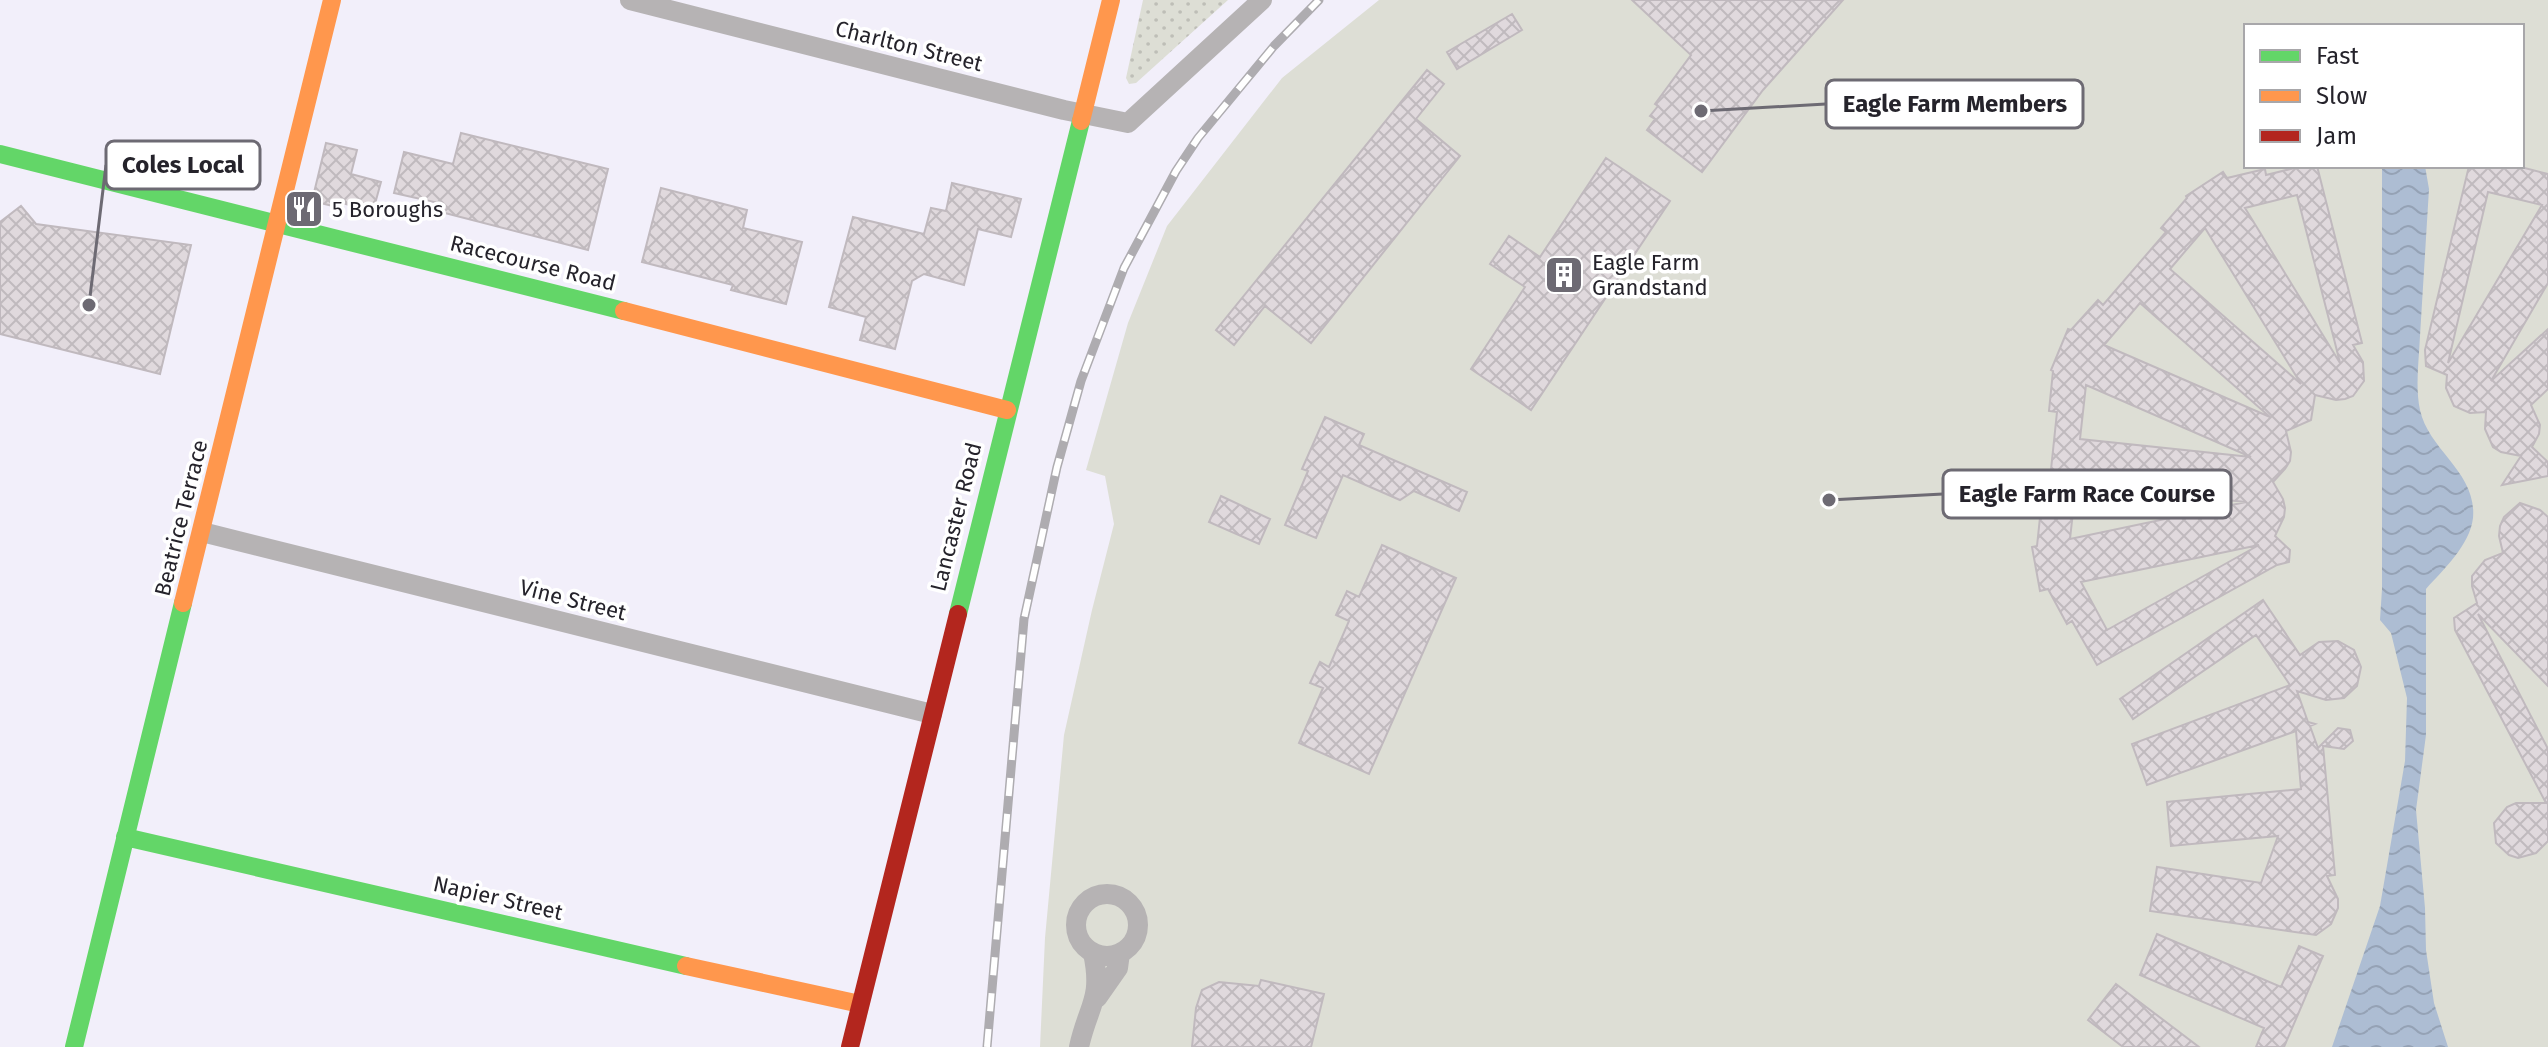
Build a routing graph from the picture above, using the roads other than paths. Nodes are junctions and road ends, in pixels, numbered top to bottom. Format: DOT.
graph roads {
  1 [pos="332,0"];
  2 [pos="630,0"];
  3 [pos="1111,0"];
  4 [pos="1262,0"];
  5 [pos="1082,114"];
  6 [pos="0,154"];
  7 [pos="277,224"];
  8 [pos="1007,410"];
  9 [pos="202,532"];
  10 [pos="932,714"];
  11 [pos="125,837"];
  12 [pos="1093,953"];
  13 [pos="1120,953"];
  14 [pos="1096,999"];
  15 [pos="860,1004"];
  16 [pos="74,1047"];
  17 [pos="850,1047"];
  18 [pos="1079,1047"];
  1 -- 7 [label="street, Beatrice Terrace"];
  2 -- 5 [label="street, Charlton Street"];
  3 -- 5 [label="street, Lancaster Road"];
  4 -- 5 [label="street, Charlton Street"];
  5 -- 8 [label="street, Lancaster Road"];
  6 -- 7 [label="street, Racecourse Road"];
  7 -- 8 [label="street, Racecourse Road"];
  7 -- 9 [label="street, Beatrice Terrace"];
  8 -- 10 [label="street, Lancaster Road"];
  9 -- 10 [label="street, Vine Street"];
  9 -- 11 [label="street, Beatrice Terrace"];
  10 -- 15 [label="street, Lancaster Road"];
  11 -- 15 [label="street, Napier Street"];
  11 -- 16 [label="street, Beatrice Terrace"];
  12 -- 13 [label="street"];
  12 -- 13 [label="street"];
  12 -- 14 [label="street"];
  13 -- 14 [label="street"];
  14 -- 18 [label="street"];
  15 -- 17 [label="street, Lancaster Road"];
}
